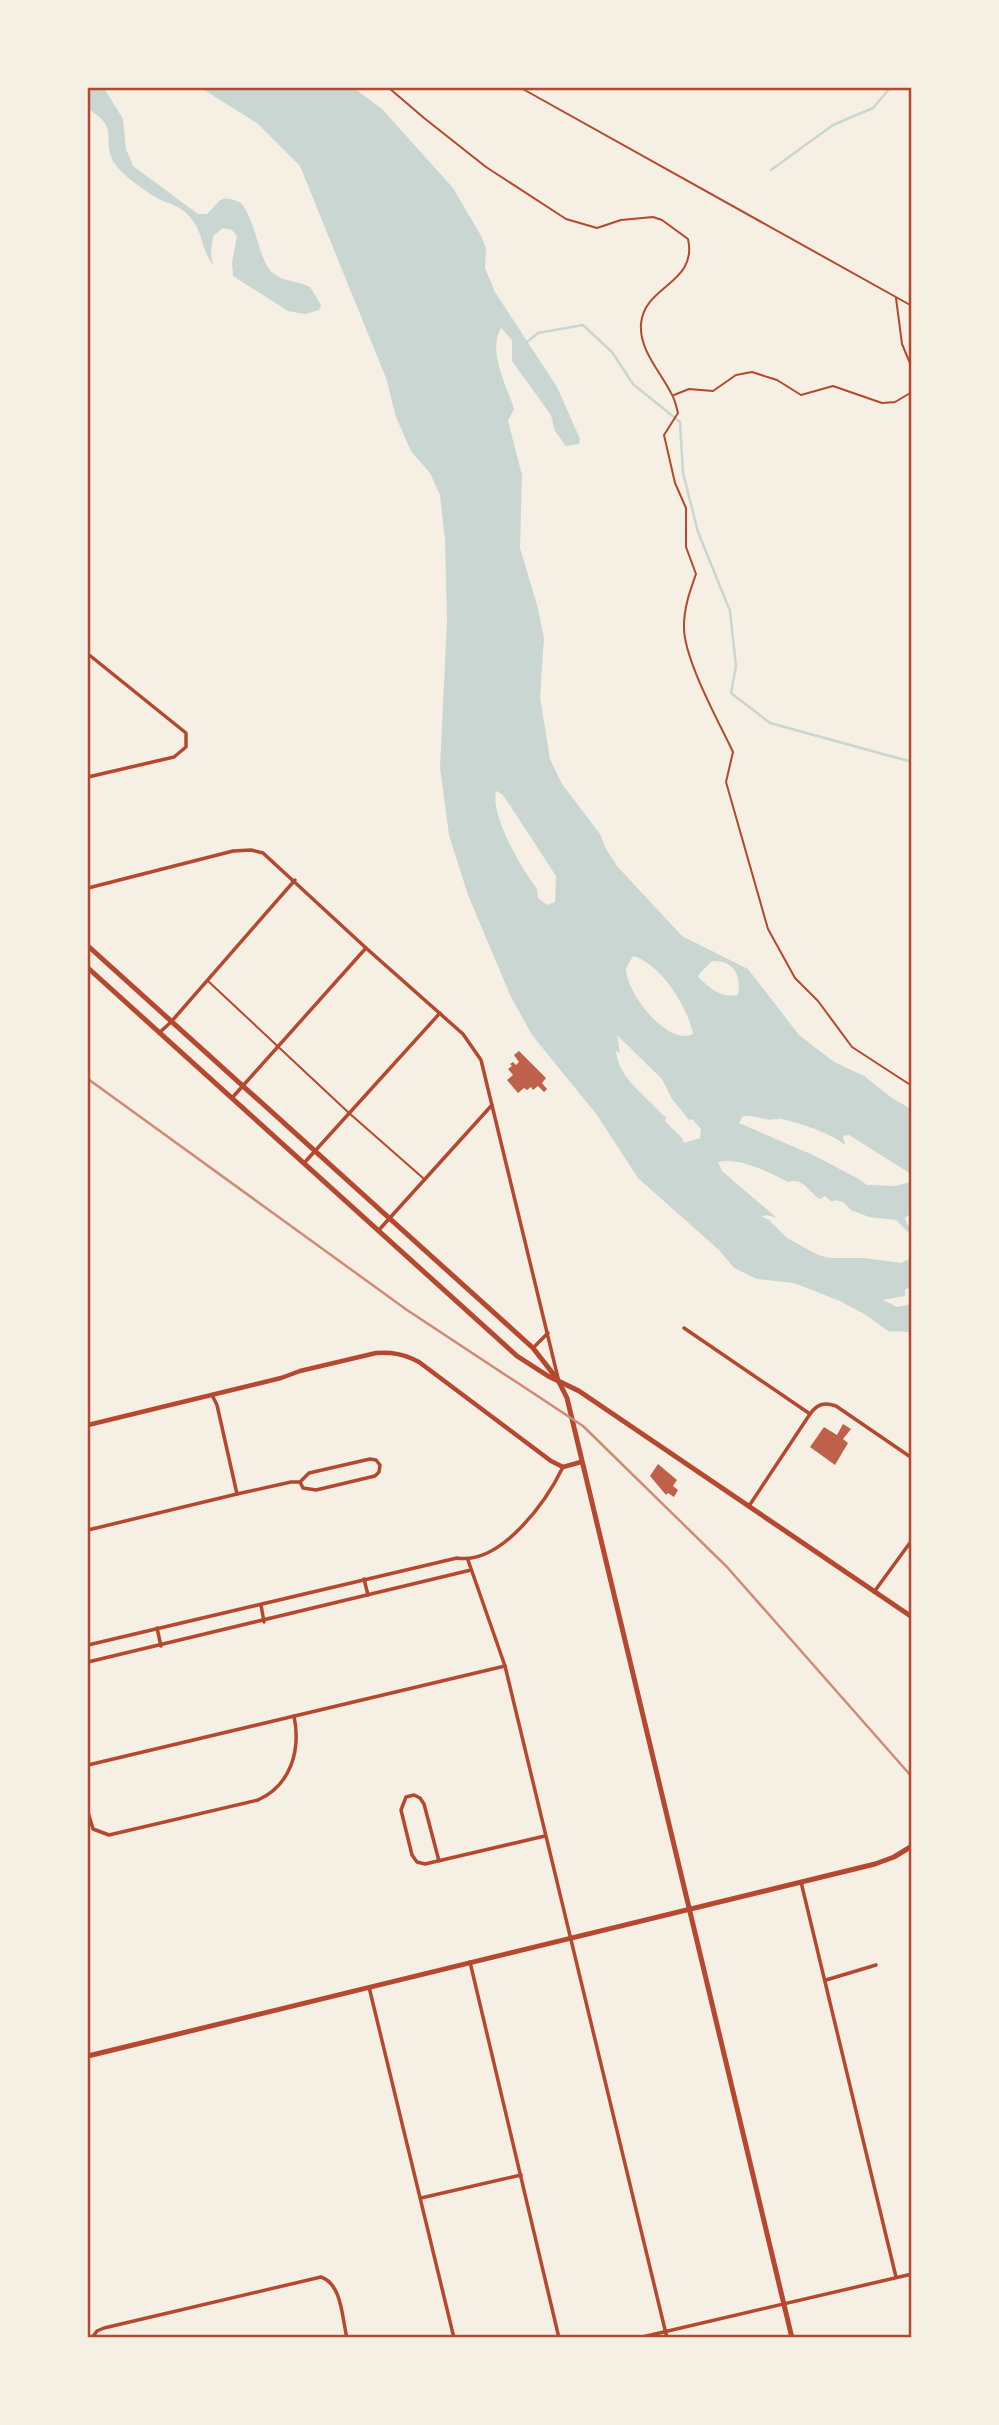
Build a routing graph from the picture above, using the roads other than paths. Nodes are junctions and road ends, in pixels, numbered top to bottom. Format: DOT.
graph roads {
  1 [pos="88,654"];
  2 [pos="88,776"];
  3 [pos="295,880"];
  4 [pos="88,888"];
  5 [pos="88,946"];
  6 [pos="366,948"];
  7 [pos="88,968"];
  8 [pos="122,977"];
  9 [pos="207,980"];
  10 [pos="111,989"];
  11 [pos="440,1013"];
  12 [pos="171,1022"];
  13 [pos="159,1033"];
  14 [pos="278,1045"];
  15 [pos="242,1085"];
  16 [pos="231,1098"];
  17 [pos="492,1105"];
  18 [pos="349,1113"];
  19 [pos="315,1152"];
  20 [pos="303,1164"];
  21 [pos="424,1179"];
  22 [pos="388,1218"];
  23 [pos="378,1231"];
  24 [pos="474,1297"];
  25 [pos="465,1308"];
  26 [pos="684,1328"];
  27 [pos="548,1333"];
  28 [pos="533,1348"];
  29 [pos="558,1380"];
  30 [pos="212,1395"];
  31 [pos="810,1414"];
  32 [pos="88,1425"];
  33 [pos="912,1458"];
  34 [pos="581,1462"];
  35 [pos="563,1467"];
  36 [pos="300,1482"];
  37 [pos="237,1494"];
  38 [pos="749,1507"];
  39 [pos="88,1530"];
  40 [pos="912,1540"];
  41 [pos="468,1560"];
  42 [pos="471,1570"];
  43 [pos="364,1579"];
  44 [pos="874,1593"];
  45 [pos="368,1595"];
  46 [pos="261,1605"];
  47 [pos="912,1618"];
  48 [pos="264,1622"];
  49 [pos="157,1628"];
  50 [pos="88,1645"];
  51 [pos="161,1646"];
  52 [pos="88,1662"];
  53 [pos="505,1666"];
  54 [pos="294,1716"];
  55 [pos="88,1765"];
  56 [pos="88,1812"];
  57 [pos="545,1836"];
  58 [pos="912,1846"];
  59 [pos="439,1861"];
  60 [pos="801,1882"];
  61 [pos="690,1909"];
  62 [pos="571,1938"];
  63 [pos="470,1962"];
  64 [pos="876,1965"];
  65 [pos="825,1980"];
  66 [pos="369,1987"];
  67 [pos="88,2056"];
  68 [pos="521,2175"];
  69 [pos="421,2198"];
  70 [pos="912,2274"];
  71 [pos="896,2277"];
  72 [pos="783,2304"];
  73 [pos="666,2331"];
  74 [pos="92,2337"];
  75 [pos="347,2337"];
  76 [pos="454,2337"];
  77 [pos="559,2337"];
  78 [pos="638,2337"];
  79 [pos="667,2337"];
  80 [pos="792,2337"];
  1 -- 2 [label="street"];
  3 -- 4 [label="street"];
  3 -- 6 [label="street"];
  3 -- 9 [label="street"];
  5 -- 8 [label="main road"];
  6 -- 11 [label="street"];
  6 -- 14 [label="street"];
  7 -- 10 [label="main road"];
  8 -- 10 [label="main road"];
  8 -- 12 [label="main road"];
  9 -- 12 [label="street"];
  9 -- 14 [label="lane"];
  10 -- 13 [label="main road"];
  11 -- 17 [label="street"];
  11 -- 18 [label="street"];
  12 -- 13 [label="street"];
  12 -- 15 [label="main road"];
  13 -- 16 [label="main road"];
  14 -- 15 [label="street"];
  14 -- 18 [label="lane"];
  15 -- 16 [label="street"];
  15 -- 19 [label="main road"];
  16 -- 20 [label="main road"];
  17 -- 21 [label="street"];
  17 -- 27 [label="street"];
  18 -- 19 [label="street"];
  18 -- 21 [label="lane"];
  19 -- 20 [label="street"];
  19 -- 22 [label="main road"];
  20 -- 23 [label="main road"];
  21 -- 22 [label="street"];
  22 -- 23 [label="street"];
  22 -- 24 [label="main road"];
  23 -- 25 [label="main road"];
  24 -- 25 [label="main road"];
  24 -- 28 [label="main road"];
  25 -- 29 [label="main road"];
  26 -- 31 [label="street"];
  27 -- 28 [label="street"];
  27 -- 29 [label="street"];
  28 -- 29 [label="main road"];
  29 -- 34 [label="main road"];
  29 -- 38 [label="main road"];
  30 -- 32 [label="street"];
  30 -- 35 [label="street"];
  30 -- 37 [label="street"];
  31 -- 33 [label="street"];
  31 -- 38 [label="street"];
  34 -- 35 [label="street"];
  34 -- 61 [label="main road"];
  35 -- 41 [label="street"];
  36 -- 36 [label="street"];
  36 -- 37 [label="street"];
  37 -- 39 [label="street"];
  38 -- 44 [label="main road"];
  40 -- 44 [label="street"];
  41 -- 42 [label="street"];
  41 -- 43 [label="street"];
  42 -- 45 [label="street"];
  42 -- 53 [label="street"];
  43 -- 45 [label="street"];
  43 -- 46 [label="street"];
  44 -- 47 [label="main road"];
  45 -- 48 [label="street"];
  46 -- 48 [label="street"];
  46 -- 49 [label="street"];
  48 -- 51 [label="street"];
  49 -- 50 [label="street"];
  49 -- 51 [label="street"];
  51 -- 52 [label="street"];
  53 -- 54 [label="street"];
  53 -- 57 [label="street"];
  54 -- 55 [label="street"];
  54 -- 56 [label="street"];
  57 -- 59 [label="street"];
  57 -- 62 [label="street"];
  58 -- 60 [label="main road"];
  59 -- 59 [label="street"];
  60 -- 61 [label="main road"];
  60 -- 65 [label="street"];
  61 -- 62 [label="main road"];
  61 -- 72 [label="main road"];
  62 -- 63 [label="main road"];
  62 -- 73 [label="street"];
  63 -- 66 [label="main road"];
  63 -- 68 [label="street"];
  64 -- 65 [label="street"];
  65 -- 71 [label="street"];
  66 -- 67 [label="main road"];
  66 -- 69 [label="street"];
  68 -- 69 [label="street"];
  68 -- 77 [label="street"];
  69 -- 76 [label="street"];
  70 -- 71 [label="street"];
  71 -- 72 [label="street"];
  72 -- 73 [label="street"];
  72 -- 80 [label="main road"];
  73 -- 78 [label="street"];
  73 -- 79 [label="street"];
  74 -- 75 [label="street"];
}
